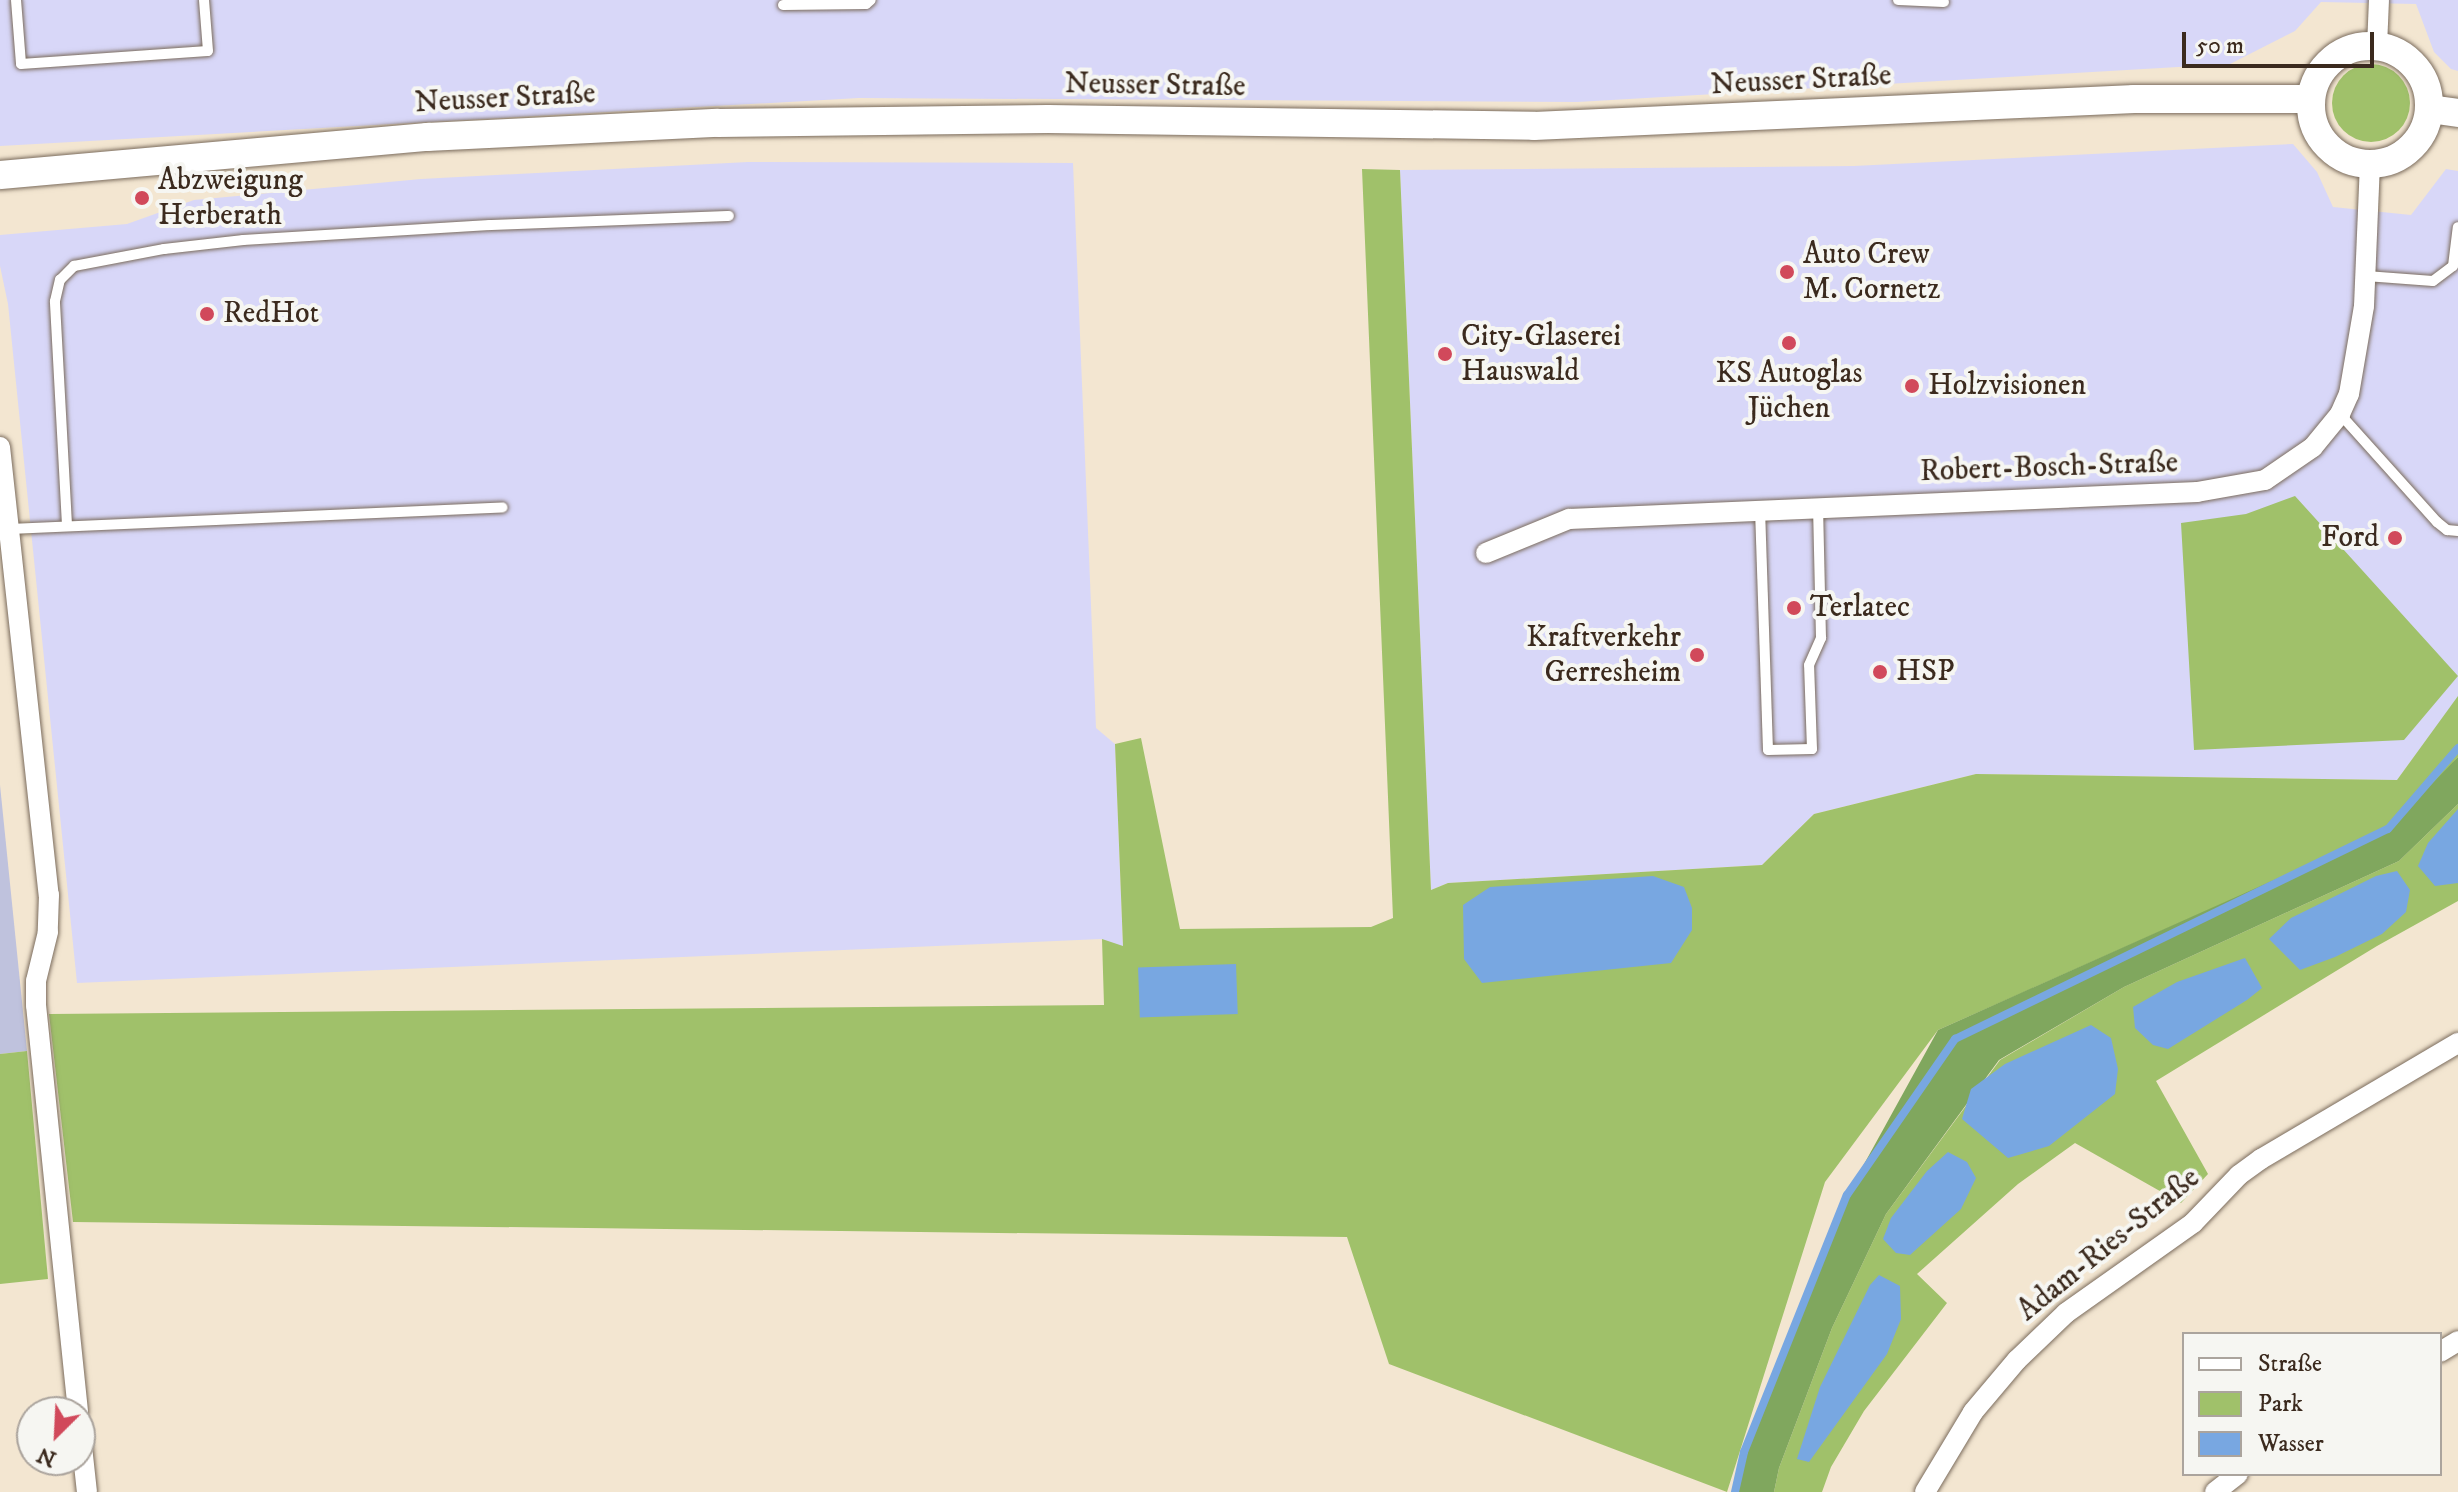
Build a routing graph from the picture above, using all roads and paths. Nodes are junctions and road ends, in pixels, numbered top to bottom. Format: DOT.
graph roads {
  1 [pos="16,0"];
  2 [pos="23,0"];
  3 [pos="204,0"];
  4 [pos="871,0"];
  5 [pos="1898,0"];
  6 [pos="2379,0"];
  7 [pos="1944,2"];
  8 [pos="783,5"];
  9 [pos="2377,47"];
  10 [pos="2311,99"];
  11 [pos="2430,109"];
  12 [pos="2458,113"];
  13 [pos="2370,164"];
  14 [pos="0,175"];
  15 [pos="729,216"];
  16 [pos="2458,227"];
  17 [pos="2366,276"];
  18 [pos="2340,414"];
  19 [pos="0,447"];
  20 [pos="1818,506"];
  21 [pos="503,507"];
  22 [pos="1760,509"];
  23 [pos="67,525"];
  24 [pos="9,529"];
  25 [pos="2458,531"];
  26 [pos="1486,553"];
  27 [pos="2458,1043"];
  28 [pos="76,1396"];
  29 [pos="2235,1476"];
  30 [pos="1925,1492"];
  31 [pos="2215,1492"];
  1 -- 2 [label="lane"];
  1 -- 3 [label="lane"];
  4 -- 8 [label="lane"];
  5 -- 7 [label="lane"];
  6 -- 9 [label="street"];
  9 -- 10 [label="main road"];
  9 -- 11 [label="main road"];
  10 -- 13 [label="main road"];
  10 -- 14 [label="main road, Neusser Straße"];
  11 -- 12 [label="main road"];
  11 -- 13 [label="main road"];
  13 -- 17 [label="street, Robert-Bosch-Straße"];
  15 -- 23 [label="lane"];
  16 -- 17 [label="lane"];
  17 -- 18 [label="street, Robert-Bosch-Straße"];
  18 -- 20 [label="street, Robert-Bosch-Straße"];
  18 -- 25 [label="lane"];
  19 -- 24 [label="street"];
  20 -- 22 [label="street, Robert-Bosch-Straße"];
  20 -- 22 [label="lane"];
  21 -- 23 [label="lane"];
  22 -- 26 [label="street, Robert-Bosch-Straße"];
  23 -- 24 [label="lane"];
  24 -- 28 [label="street"];
  27 -- 30 [label="street, Adam-Ries-Straße"];
  29 -- 31 [label="street"];
}
